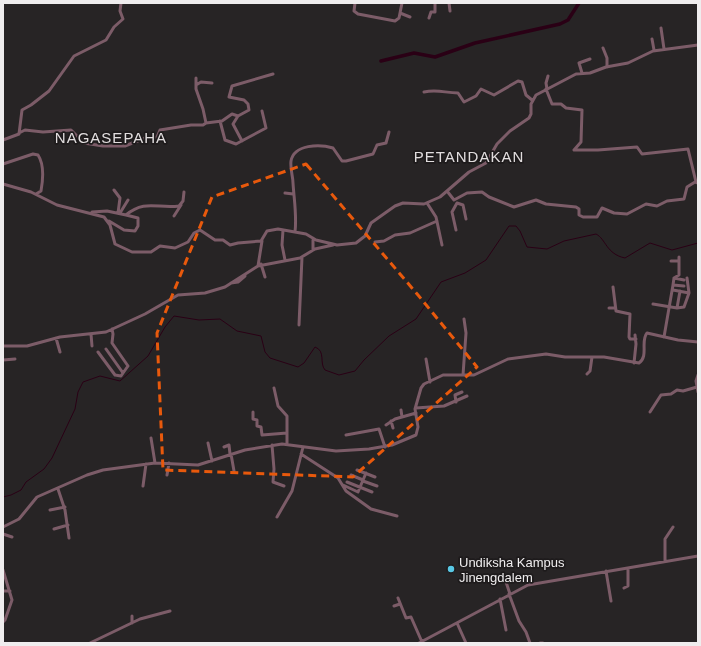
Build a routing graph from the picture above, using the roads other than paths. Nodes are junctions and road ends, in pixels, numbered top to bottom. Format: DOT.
graph roads {
  1 [pos="121,3"];
  2 [pos="355,3"];
  3 [pos="402,3"];
  4 [pos="435,3"];
  5 [pos="450,3"];
  6 [pos="450,12"];
  7 [pos="400,13"];
  8 [pos="410,17"];
  9 [pos="429,18"];
  10 [pos="661,28"];
  11 [pos="652,39"];
  12 [pos="698,45"];
  13 [pos="603,48"];
  14 [pos="664,49"];
  15 [pos="654,50"];
  16 [pos="590,59"];
  17 [pos="607,67"];
  18 [pos="582,73"];
  19 [pos="273,74"];
  20 [pos="548,76"];
  21 [pos="196,78"];
  22 [pos="212,83"];
  23 [pos="196,85"];
  24 [pos="547,89"];
  25 [pos="424,92"];
  26 [pos="532,100"];
  27 [pos="262,111"];
  28 [pos="238,116"];
  29 [pos="220,121"];
  30 [pos="206,123"];
  31 [pos="389,132"];
  32 [pos="19,133"];
  33 [pos="3,140"];
  34 [pos="242,141"];
  35 [pos="3,164"];
  36 [pos="697,183"];
  37 [pos="3,184"];
  38 [pos="114,190"];
  39 [pos="447,191"];
  40 [pos="184,192"];
  41 [pos="285,193"];
  42 [pos="36,194"];
  43 [pos="293,194"];
  44 [pos="128,200"];
  45 [pos="456,202"];
  46 [pos="428,203"];
  47 [pos="180,205"];
  48 [pos="84,212"];
  49 [pos="119,213"];
  50 [pos="126,215"];
  51 [pos="174,216"];
  52 [pos="466,219"];
  53 [pos="107,220"];
  54 [pos="437,221"];
  55 [pos="283,230"];
  56 [pos="456,230"];
  57 [pos="295,232"];
  58 [pos="313,238"];
  59 [pos="262,241"];
  60 [pos="375,242"];
  61 [pos="334,245"];
  62 [pos="442,245"];
  63 [pos="313,250"];
  64 [pos="302,257"];
  65 [pos="285,260"];
  66 [pos="671,261"];
  67 [pos="259,265"];
  68 [pos="265,277"];
  69 [pos="674,278"];
  70 [pos="687,278"];
  71 [pos="684,280"];
  72 [pos="673,285"];
  73 [pos="684,286"];
  74 [pos="613,287"];
  75 [pos="673,290"];
  76 [pos="680,292"];
  77 [pos="689,293"];
  78 [pos="653,304"];
  79 [pos="671,307"];
  80 [pos="608,308"];
  81 [pos="615,308"];
  82 [pos="677,308"];
  83 [pos="464,319"];
  84 [pos="299,325"];
  85 [pos="112,329"];
  86 [pos="91,334"];
  87 [pos="635,335"];
  88 [pos="664,337"];
  89 [pos="56,338"];
  90 [pos="636,339"];
  91 [pos="698,342"];
  92 [pos="4,346"];
  93 [pos="92,346"];
  94 [pos="106,349"];
  95 [pos="6,351"];
  96 [pos="60,352"];
  97 [pos="98,352"];
  98 [pos="592,357"];
  99 [pos="15,359"];
  100 [pos="426,359"];
  101 [pos="3,360"];
  102 [pos="634,363"];
  103 [pos="123,373"];
  104 [pos="587,374"];
  105 [pos="463,375"];
  106 [pos="698,375"];
  107 [pos="430,382"];
  108 [pos="697,387"];
  109 [pos="274,388"];
  110 [pos="462,392"];
  111 [pos="698,392"];
  112 [pos="467,396"];
  113 [pos="456,402"];
  114 [pos="416,408"];
  115 [pos="401,410"];
  116 [pos="253,412"];
  117 [pos="650,412"];
  118 [pos="416,413"];
  119 [pos="402,416"];
  120 [pos="391,421"];
  121 [pos="386,425"];
  122 [pos="393,428"];
  123 [pos="287,433"];
  124 [pos="346,435"];
  125 [pos="151,438"];
  126 [pos="208,442"];
  127 [pos="287,444"];
  128 [pos="272,446"];
  129 [pos="303,446"];
  130 [pos="224,447"];
  131 [pos="385,447"];
  132 [pos="231,454"];
  133 [pos="301,454"];
  134 [pos="212,461"];
  135 [pos="155,463"];
  136 [pos="169,463"];
  137 [pos="146,464"];
  138 [pos="357,470"];
  139 [pos="234,471"];
  140 [pos="366,473"];
  141 [pos="167,475"];
  142 [pos="351,475"];
  143 [pos="375,477"];
  144 [pos="363,480"];
  145 [pos="347,482"];
  146 [pos="342,484"];
  147 [pos="143,486"];
  148 [pos="284,486"];
  149 [pos="377,486"];
  150 [pos="360,487"];
  151 [pos="58,489"];
  152 [pos="372,492"];
  153 [pos="64,507"];
  154 [pos="50,510"];
  155 [pos="397,516"];
  156 [pos="277,517"];
  157 [pos="68,525"];
  158 [pos="3,527"];
  159 [pos="673,527"];
  160 [pos="54,529"];
  161 [pos="3,534"];
  162 [pos="12,537"];
  163 [pos="69,538"];
  164 [pos="698,556"];
  165 [pos="665,561"];
  166 [pos="628,568"];
  167 [pos="3,570"];
  168 [pos="606,571"];
  169 [pos="506,582"];
  170 [pos="624,588"];
  171 [pos="3,591"];
  172 [pos="10,591"];
  173 [pos="510,594"];
  174 [pos="398,598"];
  175 [pos="500,599"];
  176 [pos="611,601"];
  177 [pos="400,604"];
  178 [pos="394,606"];
  179 [pos="170,611"];
  180 [pos="132,616"];
  181 [pos="3,622"];
  182 [pos="132,623"];
  183 [pos="457,623"];
  184 [pos="506,630"];
  185 [pos="420,642"];
  186 [pos="90,643"];
  187 [pos="466,643"];
  188 [pos="530,643"];
  189 [pos="540,643"];
  190 [pos="543,643"];
  1 -- 32 [label="street"];
  2 -- 7 [label="street"];
  3 -- 7 [label="street"];
  4 -- 9 [label="street"];
  5 -- 6 [label="street"];
  7 -- 8 [label="street"];
  10 -- 14 [label="street"];
  11 -- 15 [label="street"];
  12 -- 14 [label="street"];
  13 -- 17 [label="street"];
  14 -- 15 [label="street"];
  15 -- 17 [label="street"];
  16 -- 18 [label="street"];
  17 -- 18 [label="street"];
  18 -- 24 [label="street"];
  19 -- 28 [label="street"];
  20 -- 24 [label="street"];
  21 -- 23 [label="street"];
  22 -- 23 [label="street"];
  23 -- 30 [label="street"];
  24 -- 26 [label="street"];
  24 -- 36 [label="street"];
  25 -- 26 [label="street"];
  26 -- 39 [label="street"];
  27 -- 34 [label="street"];
  28 -- 29 [label="street"];
  28 -- 34 [label="street"];
  29 -- 30 [label="street"];
  29 -- 34 [label="street"];
  30 -- 32 [label="street"];
  31 -- 43 [label="street"];
  32 -- 33 [label="street"];
  35 -- 42 [label="street"];
  36 -- 45 [label="street"];
  37 -- 42 [label="street"];
  38 -- 49 [label="street"];
  39 -- 45 [label="street"];
  39 -- 46 [label="street"];
  40 -- 47 [label="street"];
  41 -- 43 [label="street"];
  42 -- 48 [label="street"];
  43 -- 57 [label="street"];
  44 -- 49 [label="street"];
  45 -- 52 [label="street"];
  45 -- 56 [label="street"];
  46 -- 54 [label="street"];
  46 -- 61 [label="street"];
  47 -- 50 [label="street"];
  47 -- 51 [label="street"];
  48 -- 49 [label="street"];
  48 -- 53 [label="street"];
  49 -- 50 [label="street"];
  50 -- 53 [label="street"];
  53 -- 59 [label="street"];
  54 -- 60 [label="street"];
  54 -- 62 [label="street"];
  55 -- 57 [label="street"];
  55 -- 59 [label="street"];
  55 -- 65 [label="street"];
  57 -- 58 [label="street"];
  58 -- 61 [label="street"];
  58 -- 63 [label="street"];
  59 -- 67 [label="street"];
  61 -- 63 [label="street"];
  63 -- 64 [label="street"];
  64 -- 65 [label="street"];
  64 -- 84 [label="street"];
  65 -- 67 [label="street"];
  66 -- 69 [label="street"];
  67 -- 68 [label="street"];
  67 -- 85 [label="street"];
  69 -- 71 [label="street"];
  69 -- 72 [label="street"];
  70 -- 77 [label="street"];
  72 -- 73 [label="street"];
  72 -- 75 [label="street"];
  74 -- 81 [label="street"];
  75 -- 76 [label="street"];
  75 -- 79 [label="street"];
  76 -- 77 [label="street"];
  76 -- 82 [label="street"];
  77 -- 82 [label="street"];
  78 -- 79 [label="street"];
  79 -- 82 [label="street"];
  79 -- 88 [label="street"];
  80 -- 81 [label="street"];
  81 -- 90 [label="street"];
  83 -- 105 [label="street"];
  85 -- 86 [label="street"];
  85 -- 103 [label="street"];
  86 -- 89 [label="street"];
  86 -- 93 [label="street"];
  87 -- 90 [label="street"];
  88 -- 91 [label="street"];
  88 -- 102 [label="street"];
  89 -- 92 [label="street"];
  89 -- 96 [label="street"];
  90 -- 102 [label="street"];
  92 -- 95 [label="street"];
  94 -- 103 [label="street"];
  97 -- 103 [label="street"];
  98 -- 102 [label="street"];
  98 -- 104 [label="street"];
  98 -- 105 [label="street"];
  99 -- 101 [label="street"];
  100 -- 107 [label="street"];
  105 -- 107 [label="street"];
  106 -- 108 [label="street"];
  107 -- 114 [label="street"];
  108 -- 111 [label="street"];
  108 -- 117 [label="street"];
  109 -- 123 [label="street"];
  110 -- 113 [label="street"];
  112 -- 113 [label="street"];
  113 -- 114 [label="street"];
  114 -- 118 [label="street"];
  115 -- 119 [label="street"];
  116 -- 123 [label="street"];
  118 -- 119 [label="street"];
  118 -- 131 [label="street"];
  119 -- 120 [label="street"];
  120 -- 121 [label="street"];
  120 -- 122 [label="street"];
  123 -- 127 [label="street"];
  124 -- 131 [label="street"];
  125 -- 135 [label="street"];
  126 -- 134 [label="street"];
  127 -- 128 [label="street"];
  127 -- 129 [label="street"];
  128 -- 132 [label="street"];
  128 -- 148 [label="street"];
  129 -- 131 [label="street"];
  129 -- 133 [label="street"];
  130 -- 132 [label="street"];
  132 -- 134 [label="street"];
  132 -- 139 [label="street"];
  133 -- 146 [label="street"];
  133 -- 156 [label="street"];
  134 -- 136 [label="street"];
  135 -- 136 [label="street"];
  135 -- 137 [label="street"];
  136 -- 141 [label="street"];
  137 -- 147 [label="street"];
  137 -- 151 [label="street"];
  138 -- 140 [label="street"];
  140 -- 143 [label="street"];
  140 -- 144 [label="street"];
  142 -- 144 [label="street"];
  144 -- 149 [label="street"];
  144 -- 150 [label="street"];
  145 -- 150 [label="street"];
  146 -- 150 [label="street"];
  146 -- 155 [label="street"];
  150 -- 152 [label="street"];
  151 -- 153 [label="street"];
  151 -- 158 [label="street"];
  153 -- 154 [label="street"];
  153 -- 157 [label="street"];
  157 -- 160 [label="street"];
  157 -- 163 [label="street"];
  159 -- 165 [label="street"];
  161 -- 162 [label="street"];
  164 -- 165 [label="street"];
  165 -- 166 [label="street"];
  166 -- 168 [label="street"];
  166 -- 170 [label="street"];
  167 -- 172 [label="street"];
  168 -- 173 [label="street"];
  168 -- 176 [label="street"];
  169 -- 173 [label="street"];
  171 -- 172 [label="street"];
  172 -- 181 [label="street"];
  173 -- 175 [label="street"];
  173 -- 188 [label="street"];
  174 -- 177 [label="street"];
  175 -- 183 [label="street"];
  175 -- 184 [label="street"];
  177 -- 178 [label="street"];
  177 -- 185 [label="street"];
  179 -- 182 [label="street"];
  180 -- 182 [label="street"];
  182 -- 186 [label="street"];
  183 -- 185 [label="street"];
  183 -- 187 [label="street"];
  189 -- 190 [label="street"];
}
